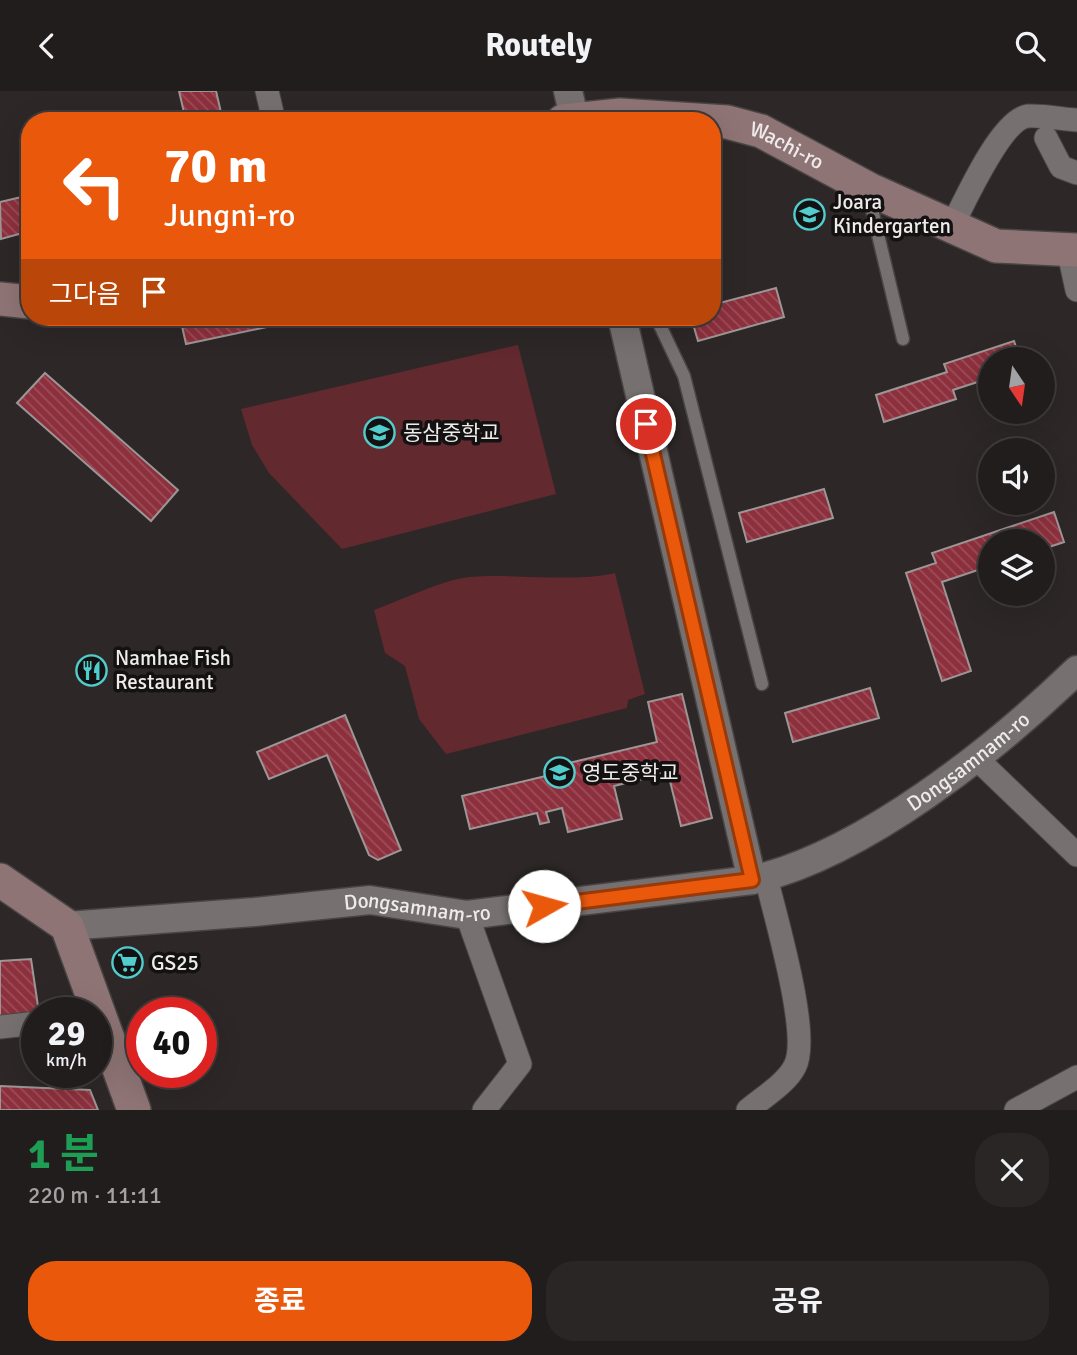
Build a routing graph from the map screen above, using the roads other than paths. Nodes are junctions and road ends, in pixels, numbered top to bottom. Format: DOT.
graph roads {
  1 [pos="267,91"];
  2 [pos="272,112"];
  3 [pos="1077,120"];
  4 [pos="721,122"];
  5 [pos="1046,138"];
  6 [pos="1077,173"];
  7 [pos="867,188"];
  8 [pos="952,226"];
  9 [pos="1072,250"];
  10 [pos="1077,289"];
  11 [pos="0,299"];
  12 [pos="21,301"];
  13 [pos="624,326"];
  14 [pos="660,326"];
  15 [pos="903,339"];
  16 [pos="1077,670"];
  17 [pos="762,684"];
  18 [pos="976,758"];
  19 [pos="1077,855"];
  20 [pos="759,879"];
  21 [pos="0,880"];
  22 [pos="467,915"];
  23 [pos="67,926"];
  24 [pos="91,997"];
  25 [pos="21,1025"];
  26 [pos="0,1027"];
  27 [pos="112,1054"];
  28 [pos="1077,1077"];
  29 [pos="134,1110"];
  30 [pos="484,1110"];
  31 [pos="748,1110"];
  32 [pos="1016,1110"];
  1 -- 2 [label="street"];
  3 -- 8 [label="street"];
  4 -- 7 [label="main road, Wachi-ro"];
  5 -- 6 [label="street"];
  7 -- 8 [label="main road, Wachi-ro"];
  7 -- 15 [label="lane"];
  8 -- 9 [label="main road, Wachi-ro"];
  9 -- 10 [label="street"];
  11 -- 12 [label="main road"];
  13 -- 20 [label="street"];
  14 -- 17 [label="lane"];
  16 -- 18 [label="street, Dongsamnam-ro"];
  18 -- 19 [label="street"];
  18 -- 20 [label="street, Dongsamnam-ro"];
  20 -- 22 [label="street, Dongsamnam-ro"];
  20 -- 31 [label="street"];
  21 -- 23 [label="main road"];
  22 -- 23 [label="street, Dongsamnam-ro"];
  22 -- 30 [label="street"];
  23 -- 24 [label="main road"];
  25 -- 26 [label="street"];
  27 -- 29 [label="main road"];
  28 -- 32 [label="street"];
}
